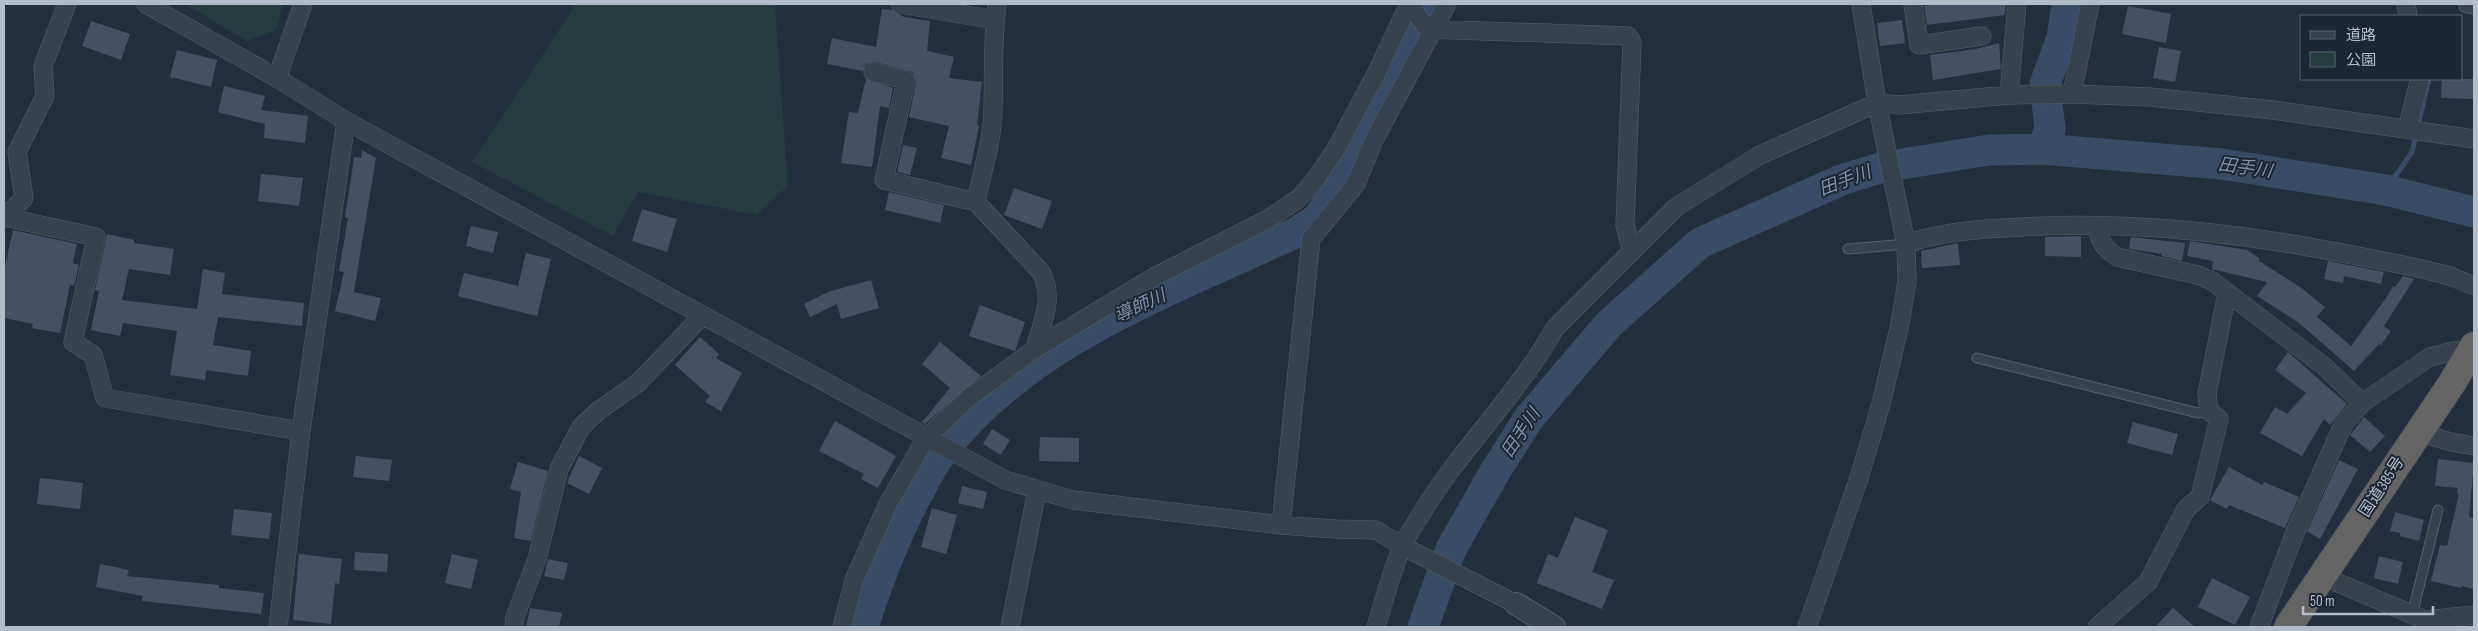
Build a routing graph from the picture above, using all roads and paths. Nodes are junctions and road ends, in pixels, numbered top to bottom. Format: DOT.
graph roads {
  1 [pos="67,4"];
  2 [pos="146,4"];
  3 [pos="302,4"];
  4 [pos="900,4"];
  5 [pos="1409,4"];
  6 [pos="1447,4"];
  7 [pos="1861,4"];
  8 [pos="1913,4"];
  9 [pos="2017,4"];
  10 [pos="2090,4"];
  11 [pos="2464,7"];
  12 [pos="2474,9"];
  13 [pos="996,12"];
  14 [pos="1432,28"];
  15 [pos="1982,36"];
  16 [pos="873,72"];
  17 [pos="277,78"];
  18 [pos="2420,80"];
  19 [pos="2072,94"];
  20 [pos="2009,95"];
  21 [pos="1878,109"];
  22 [pos="346,121"];
  23 [pos="2407,129"];
  24 [pos="2474,139"];
  25 [pos="976,202"];
  26 [pos="4,217"];
  27 [pos="2097,226"];
  28 [pos="1904,239"];
  29 [pos="1848,249"];
  30 [pos="1632,252"];
  31 [pos="2474,284"];
  32 [pos="2227,293"];
  33 [pos="702,316"];
  34 [pos="2473,347"];
  35 [pos="1034,348"];
  36 [pos="1976,358"];
  37 [pos="2362,403"];
  38 [pos="2209,411"];
  39 [pos="301,430"];
  40 [pos="2418,432"];
  41 [pos="926,438"];
  42 [pos="2474,446"];
  43 [pos="1037,490"];
  44 [pos="2438,510"];
  45 [pos="1281,524"];
  46 [pos="1402,546"];
  47 [pos="2322,576"];
  48 [pos="1516,604"];
  49 [pos="2474,615"];
  50 [pos="2421,621"];
  51 [pos="278,627"];
  52 [pos="514,627"];
  53 [pos="842,627"];
  54 [pos="1010,627"];
  55 [pos="1376,627"];
  56 [pos="1554,627"];
  57 [pos="1807,627"];
  58 [pos="2097,627"];
  59 [pos="2258,627"];
  60 [pos="2288,627"];
  1 -- 26 [label="street"];
  2 -- 17 [label="street"];
  3 -- 17 [label="street"];
  4 -- 13 [label="street"];
  5 -- 14 [label="street"];
  5 -- 35 [label="street"];
  6 -- 14 [label="street"];
  7 -- 21 [label="street"];
  8 -- 15 [label="street"];
  9 -- 20 [label="street"];
  10 -- 19 [label="street"];
  11 -- 12 [label="lane"];
  13 -- 25 [label="street"];
  14 -- 30 [label="street"];
  14 -- 45 [label="street"];
  16 -- 25 [label="street"];
  17 -- 22 [label="street"];
  18 -- 23 [label="street"];
  19 -- 20 [label="street"];
  19 -- 23 [label="street"];
  20 -- 21 [label="street"];
  21 -- 28 [label="street"];
  21 -- 30 [label="street"];
  22 -- 33 [label="street"];
  22 -- 39 [label="street"];
  23 -- 24 [label="street"];
  25 -- 35 [label="street"];
  26 -- 39 [label="street"];
  27 -- 28 [label="street"];
  27 -- 31 [label="street"];
  27 -- 32 [label="street"];
  28 -- 29 [label="lane"];
  28 -- 57 [label="street"];
  30 -- 46 [label="street"];
  32 -- 37 [label="street"];
  32 -- 38 [label="street"];
  33 -- 41 [label="street"];
  33 -- 52 [label="street"];
  34 -- 37 [label="street"];
  34 -- 40 [label="highway, 国道385号"];
  35 -- 41 [label="street"];
  36 -- 38 [label="lane"];
  37 -- 59 [label="street"];
  38 -- 58 [label="street"];
  39 -- 51 [label="street"];
  40 -- 42 [label="street"];
  40 -- 47 [label="highway, 国道385号"];
  41 -- 43 [label="street"];
  41 -- 53 [label="street"];
  43 -- 45 [label="street"];
  43 -- 54 [label="street"];
  44 -- 50 [label="lane"];
  45 -- 46 [label="street"];
  46 -- 48 [label="street"];
  46 -- 55 [label="street"];
  47 -- 50 [label="street"];
  47 -- 60 [label="highway, 国道385号"];
  48 -- 56 [label="street"];
  49 -- 50 [label="street"];
}
